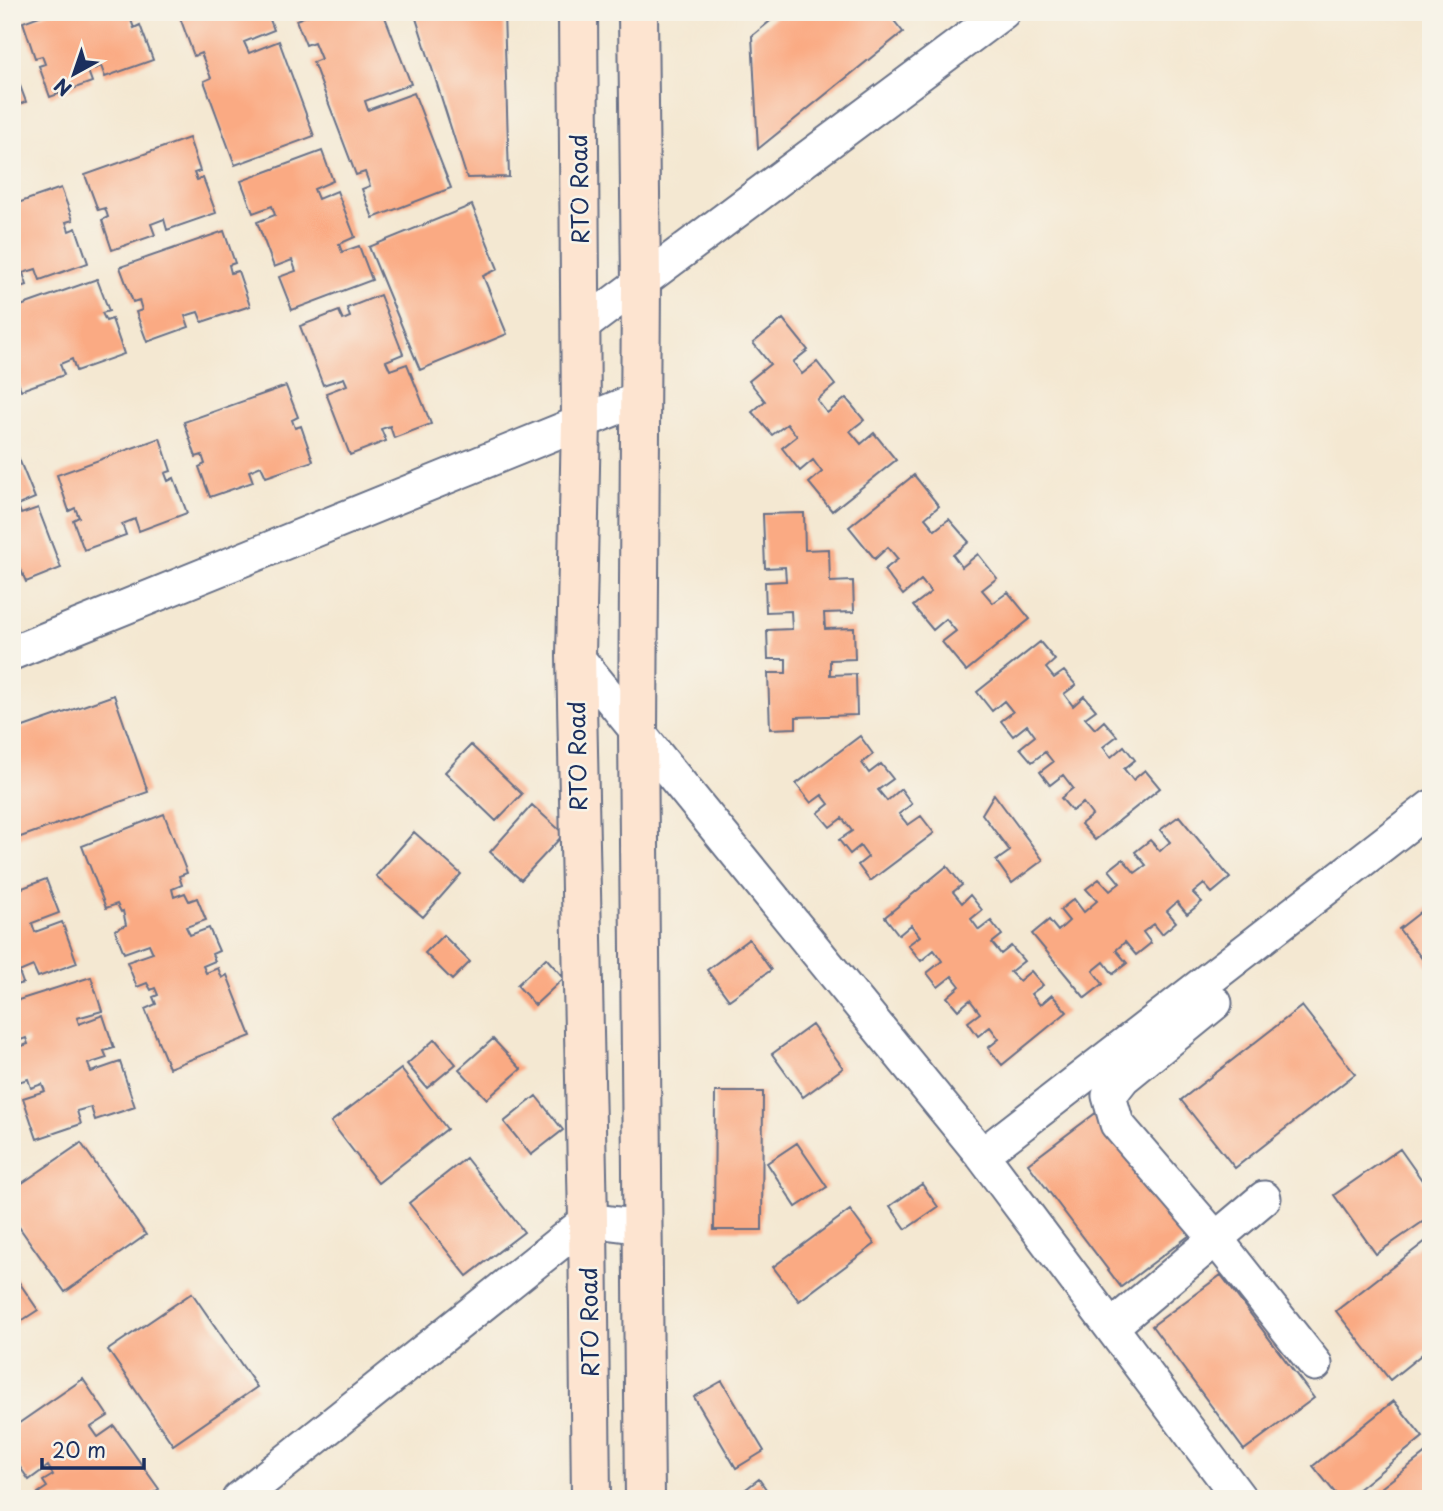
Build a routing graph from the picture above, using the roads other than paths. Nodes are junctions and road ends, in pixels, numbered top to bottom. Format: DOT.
graph roads {
  1 [pos="578,12"];
  2 [pos="638,12"];
  3 [pos="1003,12"];
  4 [pos="641,284"];
  5 [pos="581,327"];
  6 [pos="641,398"];
  7 [pos="581,421"];
  8 [pos="12,653"];
  9 [pos="576,656"];
  10 [pos="638,732"];
  11 [pos="1431,807"];
  12 [pos="1215,1003"];
  13 [pos="982,1155"];
  14 [pos="1264,1198"];
  15 [pos="589,1220"];
  16 [pos="643,1227"];
  17 [pos="1216,1239"];
  18 [pos="1111,1327"];
  19 [pos="1315,1364"];
  20 [pos="239,1499"];
  21 [pos="591,1499"];
  22 [pos="645,1499"];
  23 [pos="1240,1499"];
  1 -- 5 [label="street, RTO Road"];
  2 -- 4 [label="street"];
  3 -- 4 [label="street"];
  4 -- 5 [label="street"];
  4 -- 6 [label="street"];
  5 -- 7 [label="street, RTO Road"];
  6 -- 7 [label="street"];
  6 -- 10 [label="street"];
  7 -- 8 [label="street"];
  7 -- 9 [label="street, RTO Road"];
  9 -- 10 [label="street"];
  9 -- 15 [label="street, RTO Road"];
  10 -- 13 [label="street"];
  10 -- 16 [label="street"];
  11 -- 13 [label="street"];
  12 -- 17 [label="street"];
  13 -- 18 [label="street"];
  14 -- 17 [label="street"];
  15 -- 16 [label="street"];
  15 -- 20 [label="street"];
  15 -- 21 [label="street, RTO Road"];
  16 -- 22 [label="street"];
  17 -- 18 [label="street"];
  17 -- 19 [label="street"];
  18 -- 23 [label="street"];
}
